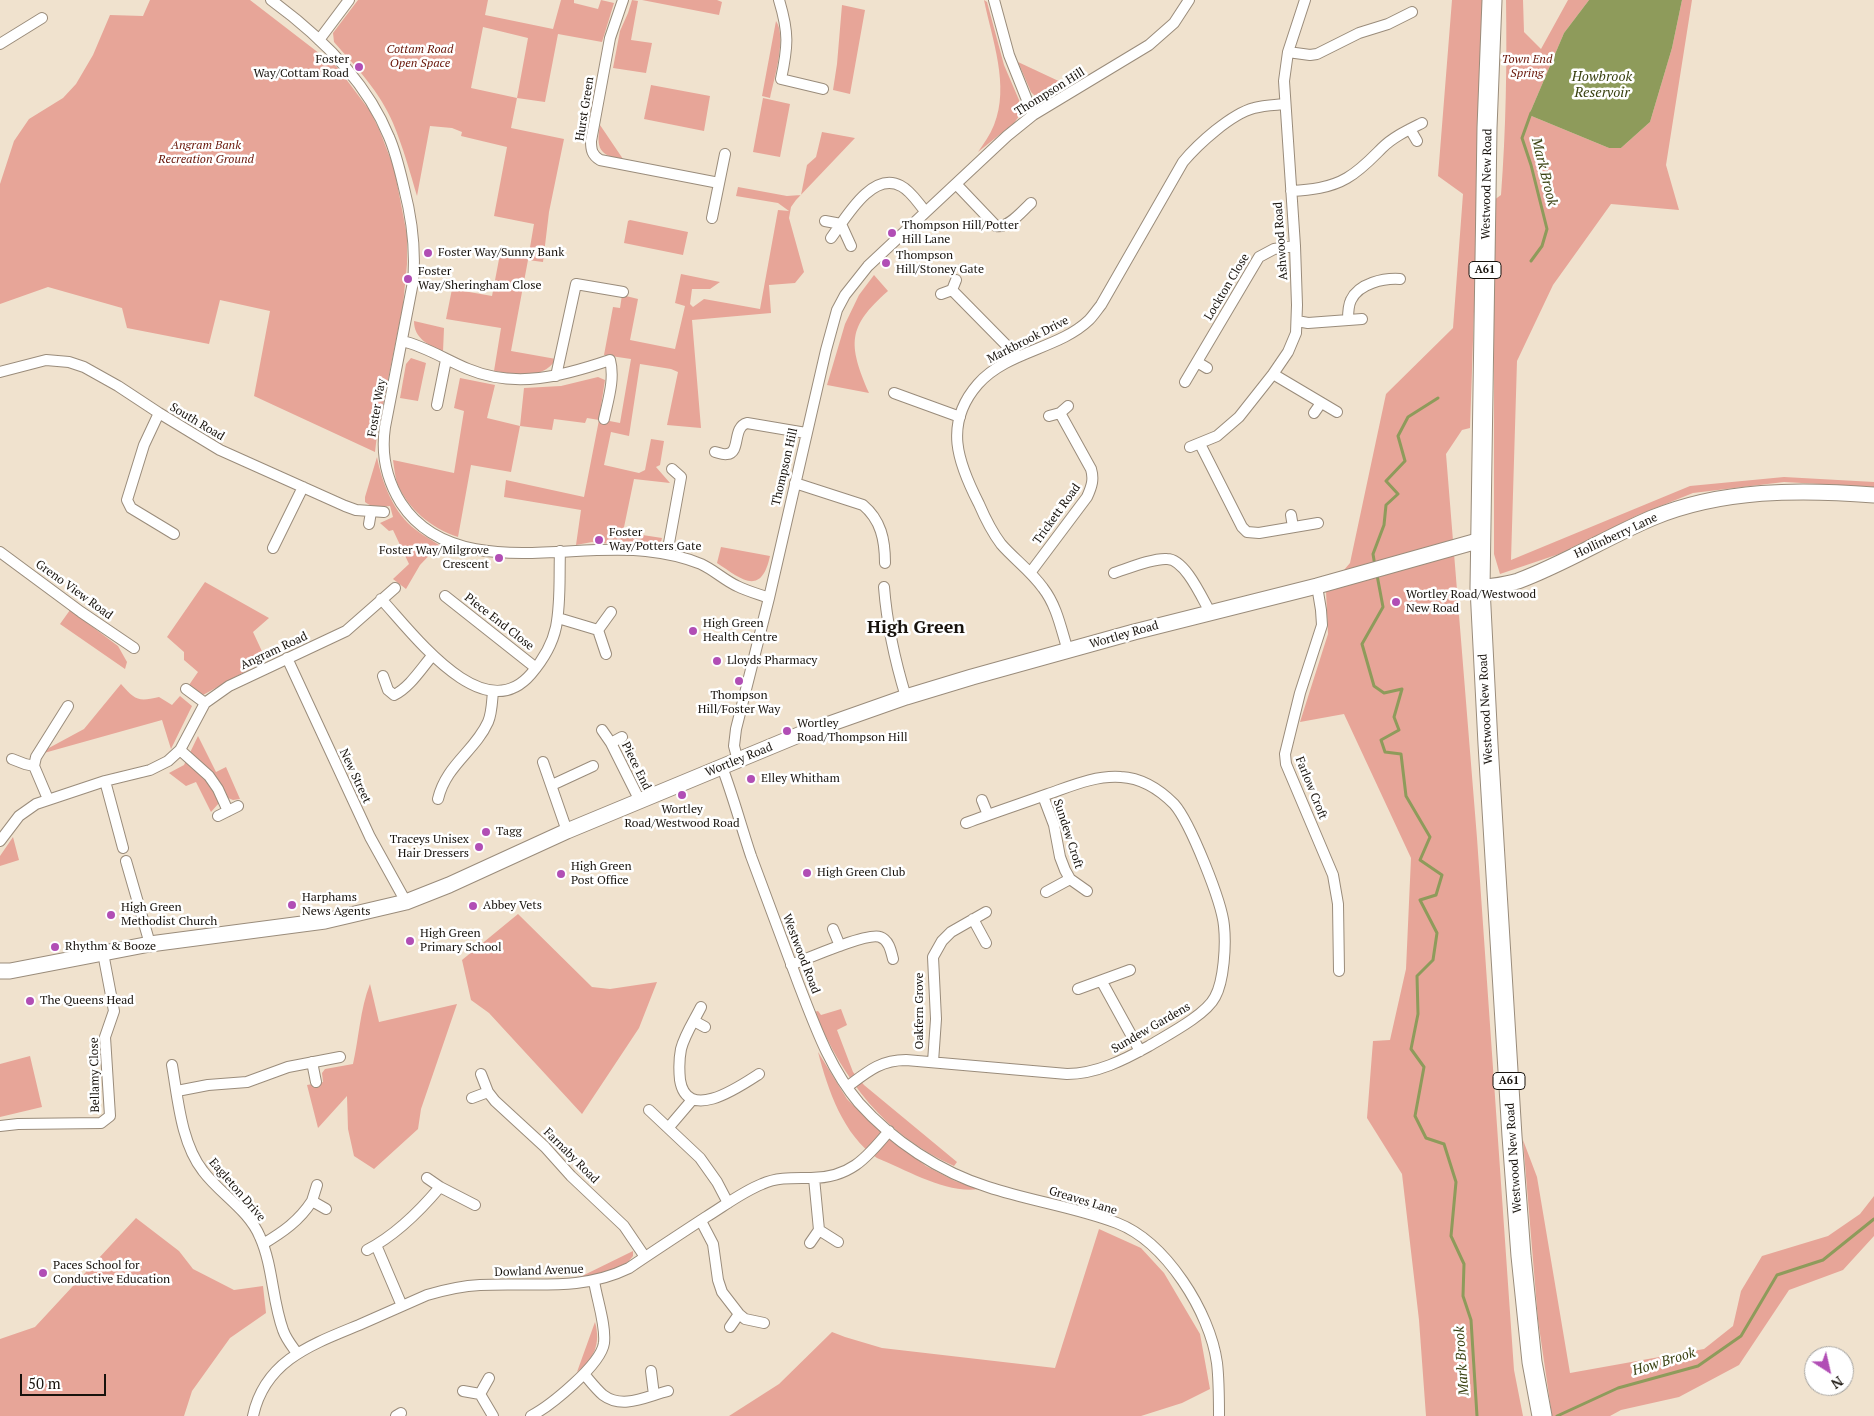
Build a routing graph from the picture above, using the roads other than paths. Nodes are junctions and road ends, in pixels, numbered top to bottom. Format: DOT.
graph roads {
  1 [pos="271,0"];
  2 [pos="349,0"];
  3 [pos="624,0"];
  4 [pos="779,0"];
  5 [pos="994,0"];
  6 [pos="1189,0"];
  7 [pos="1305,0"];
  8 [pos="1492,0"];
  9 [pos="1412,12"];
  10 [pos="42,18"];
  11 [pos="319,40"];
  12 [pos="0,44"];
  13 [pos="1288,52"];
  14 [pos="823,89"];
  15 [pos="1285,104"];
  16 [pos="1033,115"];
  17 [pos="1422,123"];
  18 [pos="1410,129"];
  19 [pos="1417,141"];
  20 [pos="724,154"];
  21 [pos="718,183"];
  22 [pos="956,184"];
  23 [pos="1291,191"];
  24 [pos="1031,203"];
  25 [pos="925,211"];
  26 [pos="712,218"];
  27 [pos="824,221"];
  28 [pos="841,224"];
  29 [pos="831,238"];
  30 [pos="851,246"];
  31 [pos="1295,246"];
  32 [pos="1400,279"];
  33 [pos="956,280"];
  34 [pos="952,290"];
  35 [pos="623,292"];
  36 [pos="941,294"];
  37 [pos="1362,319"];
  38 [pos="1348,320"];
  39 [pos="1297,321"];
  40 [pos="402,341"];
  41 [pos="1018,357"];
  42 [pos="446,360"];
  43 [pos="1197,362"];
  44 [pos="1207,368"];
  45 [pos="0,372"];
  46 [pos="1273,374"];
  47 [pos="556,376"];
  48 [pos="1185,382"];
  49 [pos="894,393"];
  50 [pos="1321,403"];
  51 [pos="437,405"];
  52 [pos="1068,406"];
  53 [pos="1337,412"];
  54 [pos="159,413"];
  55 [pos="1060,413"];
  56 [pos="1314,413"];
  57 [pos="960,416"];
  58 [pos="1049,416"];
  59 [pos="604,419"];
  60 [pos="806,433"];
  61 [pos="715,452"];
  62 [pos="672,469"];
  63 [pos="795,483"];
  64 [pos="303,486"];
  65 [pos="1874,495"];
  66 [pos="371,512"];
  67 [pos="384,512"];
  68 [pos="1291,515"];
  69 [pos="1318,523"];
  70 [pos="369,524"];
  71 [pos="1293,527"];
  72 [pos="174,534"];
  73 [pos="1481,540"];
  74 [pos="273,548"];
  75 [pos="560,551"];
  76 [pos="0,552"];
  77 [pos="667,554"];
  78 [pos="885,563"];
  79 [pos="1030,573"];
  80 [pos="1114,573"];
  81 [pos="1317,586"];
  82 [pos="884,587"];
  83 [pos="395,588"];
  84 [pos="1480,588"];
  85 [pos="445,596"];
  86 [pos="769,598"];
  87 [pos="381,599"];
  88 [pos="611,612"];
  89 [pos="1210,612"];
  90 [pos="558,618"];
  91 [pos="598,630"];
  92 [pos="134,648"];
  93 [pos="1068,651"];
  94 [pos="606,654"];
  95 [pos="432,656"];
  96 [pos="287,658"];
  97 [pos="536,668"];
  98 [pos="383,676"];
  99 [pos="186,690"];
  100 [pos="493,691"];
  101 [pos="906,697"];
  102 [pos="205,703"];
  103 [pos="68,706"];
  104 [pos="602,730"];
  105 [pos="622,737"];
  106 [pos="611,743"];
  107 [pos="180,750"];
  108 [pos="12,759"];
  109 [pos="738,760"];
  110 [pos="543,762"];
  111 [pos="34,766"];
  112 [pos="593,766"];
  113 [pos="722,767"];
  114 [pos="106,781"];
  115 [pos="552,785"];
  116 [pos="1043,796"];
  117 [pos="48,799"];
  118 [pos="438,799"];
  119 [pos="982,800"];
  120 [pos="640,801"];
  121 [pos="238,806"];
  122 [pos="228,811"];
  123 [pos="988,815"];
  124 [pos="218,816"];
  125 [pos="966,823"];
  126 [pos="567,831"];
  127 [pos="0,841"];
  128 [pos="122,848"];
  129 [pos="126,860"];
  130 [pos="1070,879"];
  131 [pos="1087,891"];
  132 [pos="1046,892"];
  133 [pos="406,902"];
  134 [pos="986,912"];
  135 [pos="973,919"];
  136 [pos="833,929"];
  137 [pos="150,944"];
  138 [pos="986,944"];
  139 [pos="840,946"];
  140 [pos="103,953"];
  141 [pos="893,959"];
  142 [pos="792,965"];
  143 [pos="1130,970"];
  144 [pos="0,971"];
  145 [pos="1339,972"];
  146 [pos="1102,982"];
  147 [pos="1078,989"];
  148 [pos="701,1007"];
  149 [pos="694,1021"];
  150 [pos="705,1027"];
  151 [pos="1140,1051"];
  152 [pos="340,1057"];
  153 [pos="312,1062"];
  154 [pos="933,1062"];
  155 [pos="172,1065"];
  156 [pos="481,1074"];
  157 [pos="759,1074"];
  158 [pos="316,1082"];
  159 [pos="847,1087"];
  160 [pos="177,1091"];
  161 [pos="488,1092"];
  162 [pos="472,1098"];
  163 [pos="692,1100"];
  164 [pos="649,1110"];
  165 [pos="0,1126"];
  166 [pos="669,1127"];
  167 [pos="889,1131"];
  168 [pos="427,1178"];
  169 [pos="814,1178"];
  170 [pos="317,1185"];
  171 [pos="440,1187"];
  172 [pos="312,1201"];
  173 [pos="728,1203"];
  174 [pos="475,1205"];
  175 [pos="326,1209"];
  176 [pos="701,1220"];
  177 [pos="819,1230"];
  178 [pos="838,1242"];
  179 [pos="810,1243"];
  180 [pos="263,1244"];
  181 [pos="645,1257"];
  182 [pos="594,1282"];
  183 [pos="402,1306"];
  184 [pos="739,1314"];
  185 [pos="764,1323"];
  186 [pos="730,1327"];
  187 [pos="297,1353"];
  188 [pos="651,1371"];
  189 [pos="584,1374"];
  190 [pos="489,1378"];
  191 [pos="463,1391"];
  192 [pos="668,1391"];
  193 [pos="480,1394"];
  194 [pos="654,1394"];
  195 [pos="253,1416"];
  196 [pos="493,1416"];
  197 [pos="530,1416"];
  198 [pos="1219,1416"];
  199 [pos="1542,1416"];
  1 -- 11 [label="street, Foster Way"];
  2 -- 11 [label="street"];
  3 -- 21 [label="street, Hurst Green"];
  4 -- 14 [label="street"];
  5 -- 16 [label="street"];
  6 -- 16 [label="street, Thompson Hill"];
  7 -- 13 [label="street, Ashwood Road"];
  8 -- 73 [label="highway, Westwood New Road / A61"];
  9 -- 13 [label="street"];
  10 -- 12 [label="street"];
  11 -- 40 [label="street, Foster Way"];
  13 -- 15 [label="street, Ashwood Road"];
  15 -- 23 [label="street, Ashwood Road"];
  15 -- 41 [label="street, Markbrook Drive"];
  16 -- 22 [label="street, Thompson Hill"];
  17 -- 18 [label="street"];
  18 -- 19 [label="street"];
  18 -- 23 [label="street"];
  20 -- 21 [label="street"];
  21 -- 26 [label="street"];
  22 -- 24 [label="street"];
  22 -- 25 [label="street, Thompson Hill"];
  23 -- 31 [label="street, Ashwood Road"];
  25 -- 28 [label="street"];
  25 -- 60 [label="street, Thompson Hill"];
  27 -- 28 [label="street"];
  28 -- 29 [label="street"];
  28 -- 30 [label="street"];
  31 -- 39 [label="street, Ashwood Road"];
  31 -- 43 [label="street, Lockton Close"];
  32 -- 38 [label="street"];
  33 -- 34 [label="street"];
  34 -- 36 [label="street"];
  34 -- 41 [label="street"];
  35 -- 47 [label="street"];
  37 -- 38 [label="street"];
  38 -- 39 [label="street"];
  39 -- 46 [label="street, Ashwood Road"];
  40 -- 42 [label="street"];
  40 -- 75 [label="street, Foster Way"];
  41 -- 57 [label="street, Markbrook Drive"];
  42 -- 47 [label="street"];
  42 -- 51 [label="street"];
  43 -- 44 [label="street"];
  43 -- 48 [label="street, Lockton Close"];
  45 -- 54 [label="street, South Road"];
  46 -- 50 [label="street"];
  46 -- 71 [label="street, Ashwood Road"];
  47 -- 59 [label="street"];
  49 -- 57 [label="street"];
  50 -- 53 [label="street"];
  50 -- 56 [label="street"];
  52 -- 55 [label="street"];
  54 -- 64 [label="street, South Road"];
  54 -- 72 [label="street"];
  55 -- 58 [label="street"];
  55 -- 79 [label="street, Trickett Road"];
  57 -- 79 [label="street, Markbrook Drive"];
  60 -- 61 [label="street"];
  60 -- 63 [label="street, Thompson Hill"];
  62 -- 77 [label="street"];
  63 -- 78 [label="street"];
  63 -- 86 [label="street, Thompson Hill"];
  64 -- 66 [label="street, South Road"];
  64 -- 74 [label="street"];
  65 -- 84 [label="street, Hollinberry Lane"];
  66 -- 67 [label="street, South Road"];
  66 -- 70 [label="street"];
  68 -- 71 [label="street"];
  69 -- 71 [label="street, Ashwood Road"];
  73 -- 81 [label="street, Wortley Road"];
  73 -- 84 [label="highway, Westwood New Road / A61"];
  75 -- 77 [label="street, Foster Way"];
  75 -- 90 [label="street"];
  76 -- 92 [label="street, Greno View Road"];
  77 -- 86 [label="street, Foster Way"];
  79 -- 93 [label="street, Markbrook Drive"];
  80 -- 89 [label="street"];
  81 -- 89 [label="street, Wortley Road"];
  81 -- 145 [label="street, Farlow Croft"];
  82 -- 101 [label="street"];
  83 -- 87 [label="street, Angram Road"];
  84 -- 199 [label="highway, Westwood New Road / A61"];
  85 -- 97 [label="street, Piece End Close"];
  86 -- 109 [label="street, Thompson Hill"];
  87 -- 95 [label="street"];
  87 -- 96 [label="street, Angram Road"];
  88 -- 91 [label="street"];
  89 -- 93 [label="street, Wortley Road"];
  90 -- 91 [label="street"];
  90 -- 97 [label="street"];
  91 -- 94 [label="street"];
  93 -- 101 [label="street, Wortley Road"];
  95 -- 98 [label="street"];
  95 -- 100 [label="street"];
  96 -- 102 [label="street, Angram Road"];
  96 -- 133 [label="street, New Street"];
  97 -- 100 [label="street"];
  99 -- 102 [label="street"];
  100 -- 118 [label="street"];
  101 -- 109 [label="street, Wortley Road"];
  102 -- 107 [label="street, Angram Road"];
  103 -- 111 [label="street"];
  104 -- 106 [label="street, Piece End"];
  105 -- 106 [label="street, Piece End"];
  106 -- 120 [label="street, Piece End"];
  107 -- 114 [label="street, Angram Road"];
  107 -- 122 [label="street"];
  108 -- 111 [label="street"];
  109 -- 113 [label="street, Wortley Road"];
  110 -- 115 [label="street"];
  111 -- 117 [label="street"];
  112 -- 115 [label="street"];
  113 -- 120 [label="street, Wortley Road"];
  113 -- 142 [label="street, Westwood Road"];
  114 -- 117 [label="street, Angram Road"];
  114 -- 128 [label="street"];
  115 -- 126 [label="street"];
  116 -- 123 [label="street, Sundew Gardens"];
  116 -- 130 [label="street, Sundew Croft"];
  116 -- 151 [label="street, Sundew Gardens"];
  117 -- 127 [label="street, Angram Road"];
  119 -- 123 [label="street"];
  120 -- 126 [label="street, Wortley Road"];
  121 -- 122 [label="street"];
  122 -- 124 [label="street"];
  123 -- 125 [label="street, Sundew Gardens"];
  126 -- 133 [label="street, Wortley Road"];
  129 -- 137 [label="street"];
  130 -- 131 [label="street, Sundew Croft"];
  130 -- 132 [label="street, Sundew Croft"];
  133 -- 137 [label="street, Wortley Road"];
  134 -- 135 [label="street, Oakfern Grove"];
  135 -- 138 [label="street"];
  135 -- 154 [label="street, Oakfern Grove"];
  136 -- 139 [label="street"];
  137 -- 140 [label="street, Wortley Road"];
  139 -- 141 [label="street"];
  139 -- 142 [label="street"];
  140 -- 144 [label="street, Wortley Road"];
  140 -- 165 [label="street, Bellamy Close"];
  142 -- 159 [label="street, Westwood Road"];
  143 -- 146 [label="street"];
  146 -- 147 [label="street"];
  146 -- 151 [label="street"];
  148 -- 149 [label="street"];
  149 -- 150 [label="street"];
  149 -- 163 [label="street"];
  151 -- 154 [label="street, Sundew Gardens"];
  152 -- 153 [label="street"];
  153 -- 158 [label="street"];
  153 -- 160 [label="street"];
  154 -- 159 [label="street, Sundew Gardens"];
  155 -- 160 [label="street, Eagleton Drive"];
  156 -- 161 [label="street, Farnaby Road"];
  157 -- 163 [label="street"];
  159 -- 167 [label="street, Westwood Road"];
  160 -- 180 [label="street, Eagleton Drive"];
  161 -- 162 [label="street"];
  161 -- 181 [label="street, Farnaby Road"];
  163 -- 166 [label="street"];
  164 -- 166 [label="street"];
  166 -- 173 [label="street"];
  167 -- 169 [label="street, Dowland Avenue"];
  167 -- 198 [label="street, Greaves Lane"];
  168 -- 171 [label="street"];
  169 -- 173 [label="street, Dowland Avenue"];
  169 -- 177 [label="street"];
  170 -- 172 [label="street"];
  171 -- 174 [label="street"];
  171 -- 183 [label="street"];
  172 -- 175 [label="street"];
  172 -- 180 [label="street"];
  173 -- 176 [label="street, Dowland Avenue"];
  176 -- 181 [label="street, Dowland Avenue"];
  176 -- 184 [label="street"];
  177 -- 178 [label="street"];
  177 -- 179 [label="street"];
  180 -- 187 [label="street, Eagleton Drive"];
  181 -- 182 [label="street, Dowland Avenue"];
  182 -- 183 [label="street, Dowland Avenue"];
  182 -- 189 [label="street"];
  183 -- 187 [label="street, Dowland Avenue"];
  184 -- 185 [label="street"];
  184 -- 186 [label="street"];
  187 -- 195 [label="street, Dowland Avenue"];
  188 -- 194 [label="street"];
  189 -- 194 [label="street"];
  189 -- 197 [label="street"];
  190 -- 193 [label="street"];
  191 -- 193 [label="street"];
  192 -- 194 [label="street"];
  193 -- 196 [label="street"];
}
